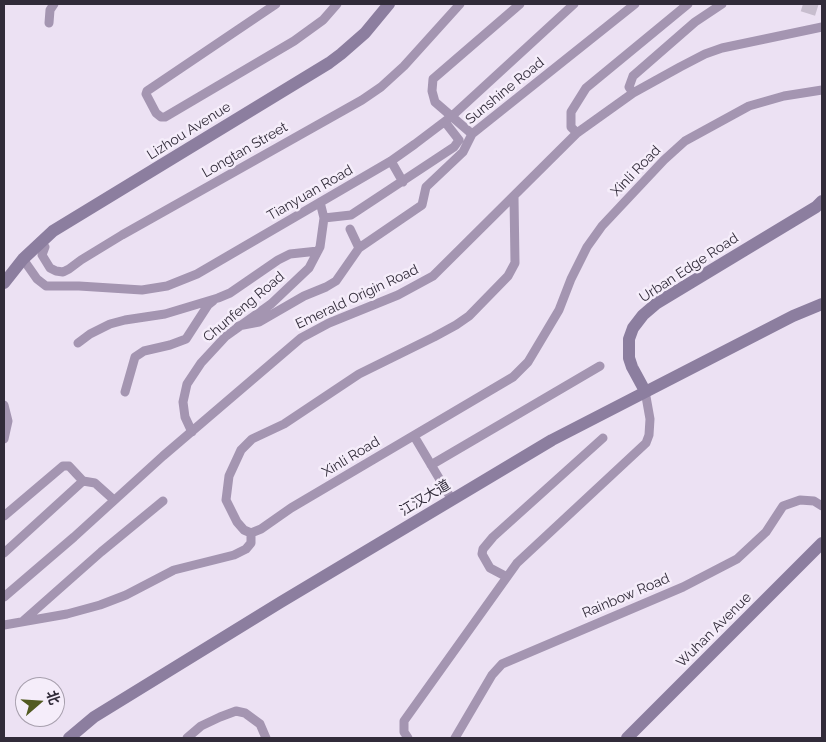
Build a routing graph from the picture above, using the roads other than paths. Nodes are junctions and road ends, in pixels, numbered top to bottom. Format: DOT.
graph roads {
  1 [pos="54,4"];
  2 [pos="276,4"];
  3 [pos="337,4"];
  4 [pos="389,4"];
  5 [pos="460,4"];
  6 [pos="520,4"];
  7 [pos="574,4"];
  8 [pos="635,4"];
  9 [pos="688,4"];
  10 [pos="722,4"];
  11 [pos="49,23"];
  12 [pos="822,27"];
  13 [pos="822,90"];
  14 [pos="633,93"];
  15 [pos="448,119"];
  16 [pos="577,133"];
  17 [pos="472,134"];
  18 [pos="391,161"];
  19 [pos="403,182"];
  20 [pos="514,197"];
  21 [pos="822,201"];
  22 [pos="320,202"];
  23 [pos="324,218"];
  24 [pos="350,228"];
  25 [pos="40,242"];
  26 [pos="359,248"];
  27 [pos="318,251"];
  28 [pos="23,259"];
  29 [pos="4,283"];
  30 [pos="218,298"];
  31 [pos="817,306"];
  32 [pos="238,326"];
  33 [pos="78,343"];
  34 [pos="600,366"];
  35 [pos="645,391"];
  36 [pos="125,392"];
  37 [pos="4,405"];
  38 [pos="192,432"];
  39 [pos="414,436"];
  40 [pos="603,438"];
  41 [pos="4,439"];
  42 [pos="431,465"];
  43 [pos="83,482"];
  44 [pos="114,500"];
  45 [pos="452,500"];
  46 [pos="163,501"];
  47 [pos="822,506"];
  48 [pos="4,516"];
  49 [pos="250,533"];
  50 [pos="4,538"];
  51 [pos="822,543"];
  52 [pos="7,550"];
  53 [pos="507,577"];
  54 [pos="4,597"];
  55 [pos="21,622"];
  56 [pos="4,625"];
  57 [pos="70,738"];
  58 [pos="187,738"];
  59 [pos="266,738"];
  60 [pos="408,738"];
  61 [pos="455,738"];
  62 [pos="627,738"];
  1 -- 11 [label="street"];
  2 -- 3 [label="street"];
  4 -- 25 [label="main road, Lizhou Avenue"];
  5 -- 25 [label="street, Longtan Street"];
  6 -- 15 [label="street"];
  7 -- 15 [label="street, Tianyuan Road"];
  8 -- 17 [label="street, Sunshine Road"];
  9 -- 16 [label="street"];
  10 -- 14 [label="street"];
  12 -- 14 [label="street, Emerald Origin Road"];
  13 -- 39 [label="street, Xinli Road"];
  14 -- 16 [label="street, Emerald Origin Road"];
  15 -- 17 [label="street"];
  15 -- 18 [label="street, Tianyuan Road"];
  15 -- 19 [label="street"];
  16 -- 20 [label="street, Emerald Origin Road"];
  17 -- 26 [label="street, Sunshine Road"];
  18 -- 19 [label="street"];
  18 -- 22 [label="street, Tianyuan Road"];
  19 -- 23 [label="street"];
  20 -- 38 [label="street, Emerald Origin Road"];
  20 -- 49 [label="street"];
  21 -- 35 [label="main road, Urban Edge Road"];
  22 -- 23 [label="street, Chunfeng Road"];
  22 -- 28 [label="street, Tianyuan Road"];
  23 -- 27 [label="street, Chunfeng Road"];
  24 -- 26 [label="street"];
  25 -- 28 [label="main road, Lizhou Avenue"];
  26 -- 32 [label="street, Sunshine Road"];
  27 -- 30 [label="street"];
  27 -- 32 [label="street, Chunfeng Road"];
  28 -- 29 [label="main road, Lizhou Avenue"];
  30 -- 33 [label="street"];
  30 -- 36 [label="street"];
  31 -- 35 [label="main road, 江汉大道"];
  32 -- 38 [label="street, Chunfeng Road"];
  34 -- 42 [label="street"];
  35 -- 45 [label="main road, 江汉大道"];
  35 -- 53 [label="street"];
  37 -- 41 [label="street"];
  38 -- 44 [label="street, Emerald Origin Road"];
  39 -- 42 [label="street"];
  39 -- 49 [label="street, Xinli Road"];
  40 -- 53 [label="street"];
  42 -- 45 [label="street"];
  43 -- 44 [label="street"];
  43 -- 48 [label="street"];
  43 -- 52 [label="street"];
  44 -- 54 [label="street, Emerald Origin Road"];
  45 -- 57 [label="main road, 江汉大道"];
  46 -- 55 [label="street"];
  47 -- 61 [label="street, Rainbow Road"];
  49 -- 55 [label="street"];
  50 -- 52 [label="street"];
  51 -- 62 [label="main road, Wuhan Avenue"];
  53 -- 60 [label="street"];
  55 -- 56 [label="street"];
  58 -- 59 [label="street"];
}
